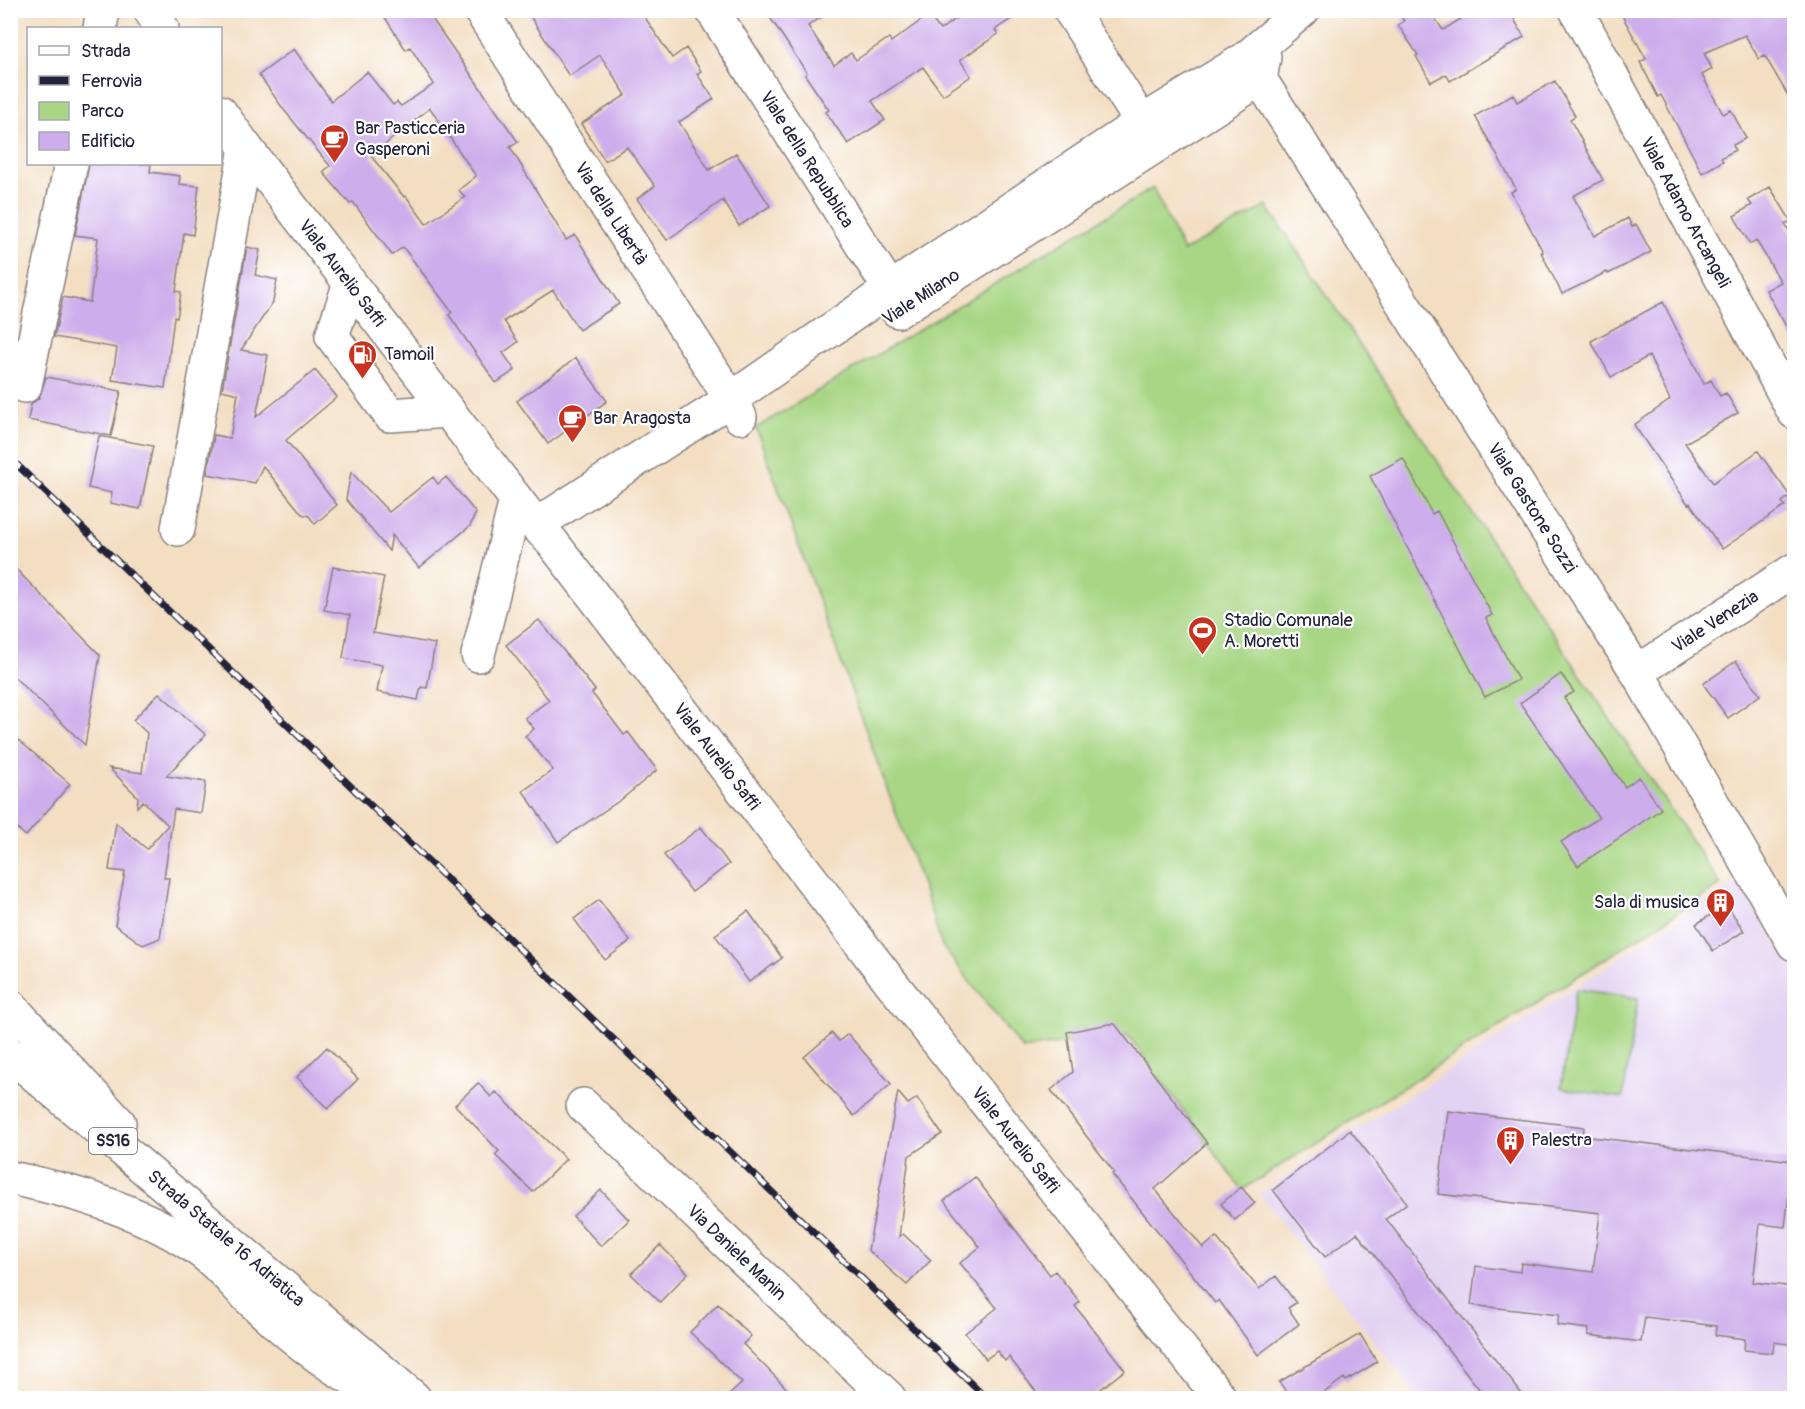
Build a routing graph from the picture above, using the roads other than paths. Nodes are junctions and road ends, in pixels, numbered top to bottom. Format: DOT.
graph roads {
  1 [pos="103,10"];
  2 [pos="150,10"];
  3 [pos="480,10"];
  4 [pos="712,10"];
  5 [pos="1070,10"];
  6 [pos="1303,10"];
  7 [pos="1576,10"];
  8 [pos="100,27"];
  9 [pos="161,27"];
  10 [pos="1267,40"];
  11 [pos="1260,79"];
  12 [pos="222,115"];
  13 [pos="1149,134"];
  14 [pos="246,148"];
  15 [pos="72,165"];
  16 [pos="350,283"];
  17 [pos="898,297"];
  18 [pos="25,386"];
  19 [pos="736,408"];
  20 [pos="448,411"];
  21 [pos="1794,412"];
  22 [pos="516,500"];
  23 [pos="178,529"];
  24 [pos="544,534"];
  25 [pos="1794,570"];
  26 [pos="477,655"];
  27 [pos="1637,672"];
  28 [pos="1794,944"];
  29 [pos="10,1006"];
  30 [pos="10,1054"];
  31 [pos="583,1105"];
  32 [pos="10,1178"];
  33 [pos="215,1228"];
  34 [pos="391,1398"];
  35 [pos="414,1398"];
  36 [pos="889,1398"];
  37 [pos="1220,1398"];
  1 -- 8 [label="street"];
  2 -- 9 [label="street"];
  3 -- 19 [label="street, Via della Libertà"];
  4 -- 17 [label="street, Viale della Repubblica"];
  5 -- 13 [label="street"];
  6 -- 10 [label="street, Viale Milano"];
  7 -- 21 [label="street, Viale Adamo Arcangeli"];
  10 -- 11 [label="street"];
  10 -- 13 [label="street, Viale Milano"];
  11 -- 13 [label="street, Viale Milano"];
  11 -- 27 [label="street, Viale Gastone Sozzi"];
  12 -- 14 [label="street, Viale Aurelio Saffi"];
  13 -- 17 [label="street, Viale Milano"];
  14 -- 16 [label="street, Viale Aurelio Saffi"];
  14 -- 23 [label="street"];
  15 -- 18 [label="street"];
  16 -- 20 [label="street, Viale Aurelio Saffi"];
  16 -- 20 [label="street"];
  17 -- 19 [label="street, Viale Milano"];
  19 -- 24 [label="street, Viale Milano"];
  20 -- 22 [label="street, Viale Aurelio Saffi"];
  22 -- 24 [label="street, Viale Aurelio Saffi"];
  22 -- 26 [label="street"];
  24 -- 37 [label="street, Viale Aurelio Saffi"];
  25 -- 27 [label="street, Viale Venezia"];
  27 -- 28 [label="street, Viale Gastone Sozzi"];
  29 -- 33 [label="street"];
  30 -- 33 [label="street, Strada Statale 16 Adriatica / SS16"];
  31 -- 36 [label="street, Via Daniele Manin"];
  32 -- 34 [label="street"];
  33 -- 35 [label="street, Strada Statale 16 Adriatica / SS16"];
}
